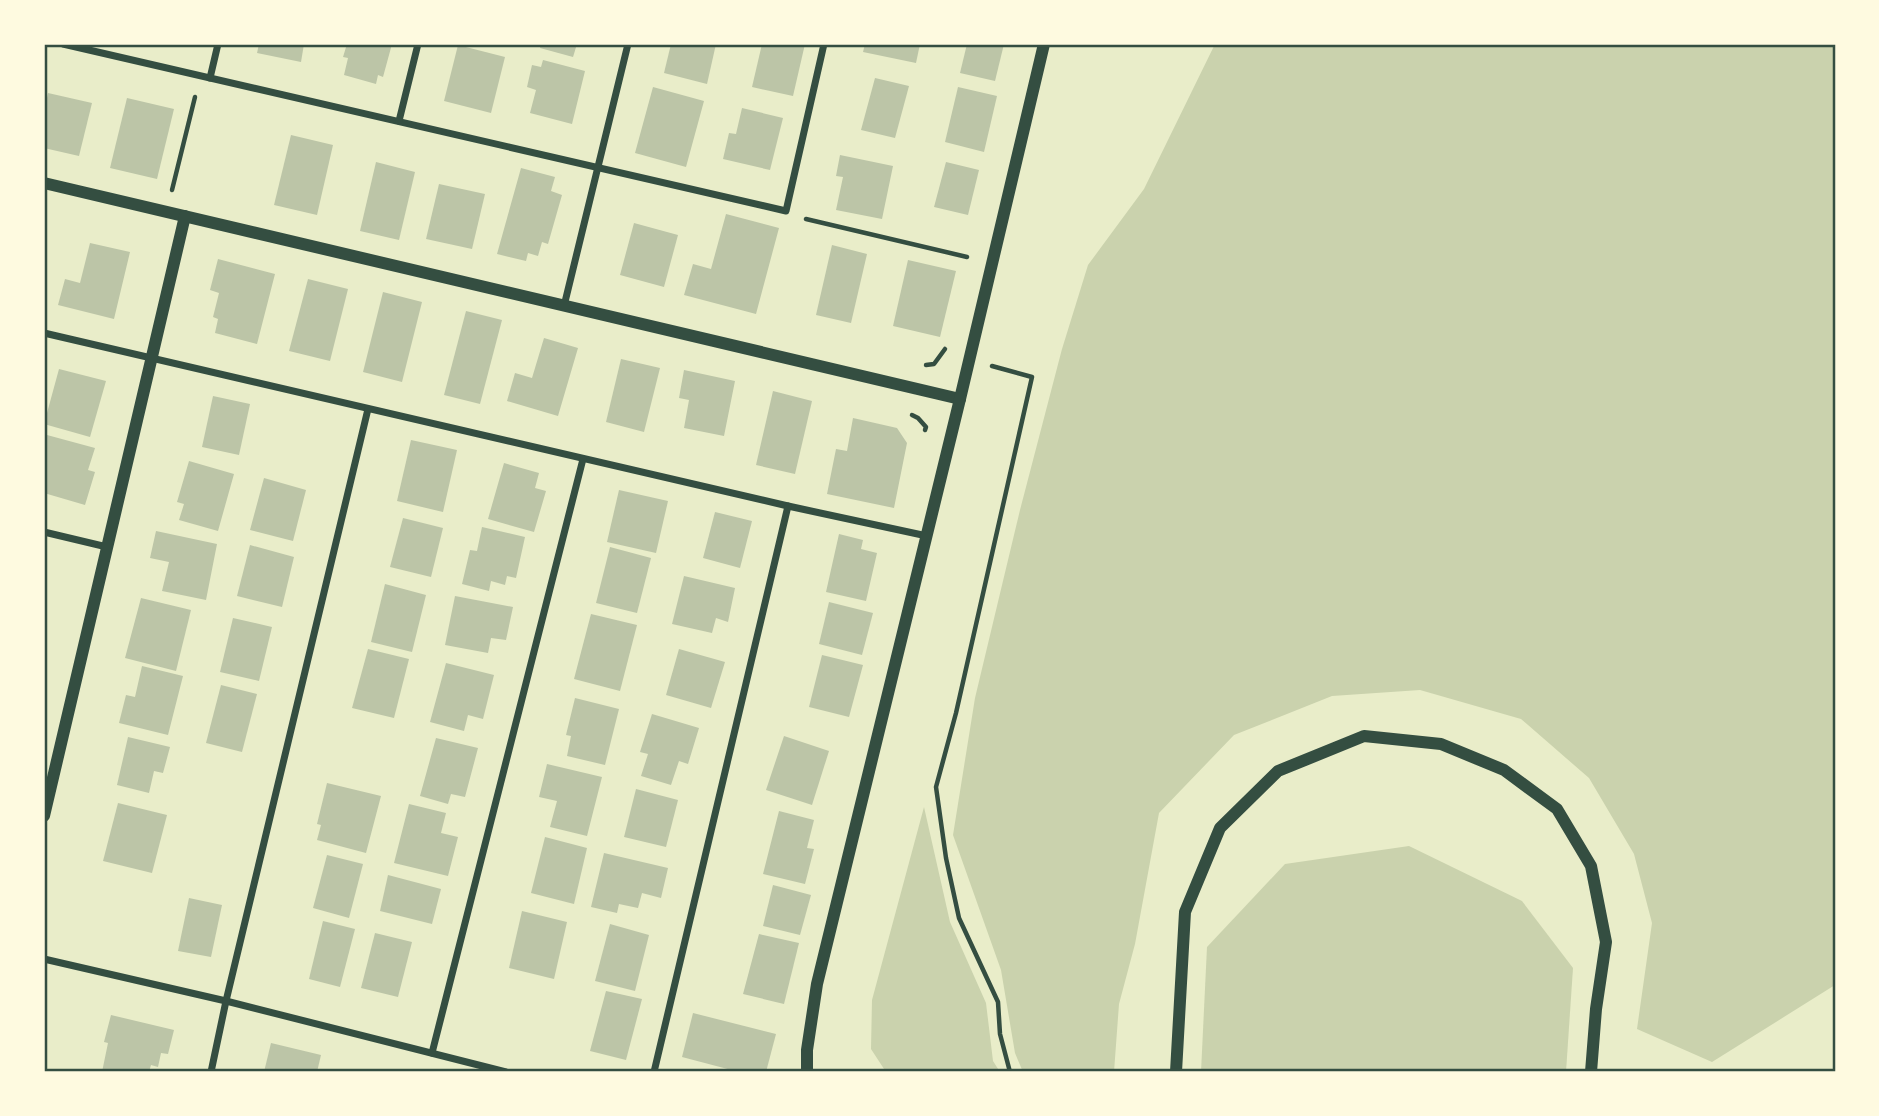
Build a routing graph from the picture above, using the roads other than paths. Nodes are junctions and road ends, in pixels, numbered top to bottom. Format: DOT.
graph roads {
  1 [pos="63,44"];
  2 [pos="218,44"];
  3 [pos="418,44"];
  4 [pos="628,44"];
  5 [pos="824,44"];
  6 [pos="1044,44"];
  7 [pos="210,78"];
  8 [pos="399,121"];
  9 [pos="599,167"];
  10 [pos="44,183"];
  11 [pos="185,216"];
  12 [pos="564,306"];
  13 [pos="44,333"];
  14 [pos="151,358"];
  15 [pos="960,400"];
  16 [pos="369,410"];
  17 [pos="583,459"];
  18 [pos="788,506"];
  19 [pos="44,532"];
  20 [pos="927,536"];
  21 [pos="107,547"];
  22 [pos="44,816"];
  23 [pos="44,959"];
  24 [pos="226,1001"];
  25 [pos="432,1053"];
  26 [pos="211,1072"];
  27 [pos="506,1072"];
  28 [pos="654,1072"];
  29 [pos="807,1072"];
  30 [pos="1176,1072"];
  31 [pos="1591,1072"];
  1 -- 7 [label="street"];
  2 -- 7 [label="street"];
  3 -- 8 [label="street"];
  4 -- 9 [label="street"];
  5 -- 9 [label="street"];
  6 -- 15 [label="street"];
  7 -- 8 [label="street"];
  8 -- 9 [label="street"];
  9 -- 12 [label="street"];
  10 -- 11 [label="street"];
  11 -- 12 [label="street"];
  11 -- 14 [label="street"];
  12 -- 15 [label="street"];
  13 -- 14 [label="street"];
  14 -- 16 [label="street"];
  14 -- 21 [label="street"];
  15 -- 20 [label="street"];
  16 -- 17 [label="street"];
  16 -- 24 [label="street"];
  17 -- 18 [label="street"];
  17 -- 25 [label="street"];
  18 -- 20 [label="street"];
  18 -- 28 [label="street"];
  19 -- 21 [label="street"];
  20 -- 29 [label="street"];
  21 -- 22 [label="street"];
  23 -- 24 [label="street"];
  24 -- 25 [label="street"];
  24 -- 26 [label="street"];
  25 -- 27 [label="street"];
  30 -- 31 [label="street"];
}
